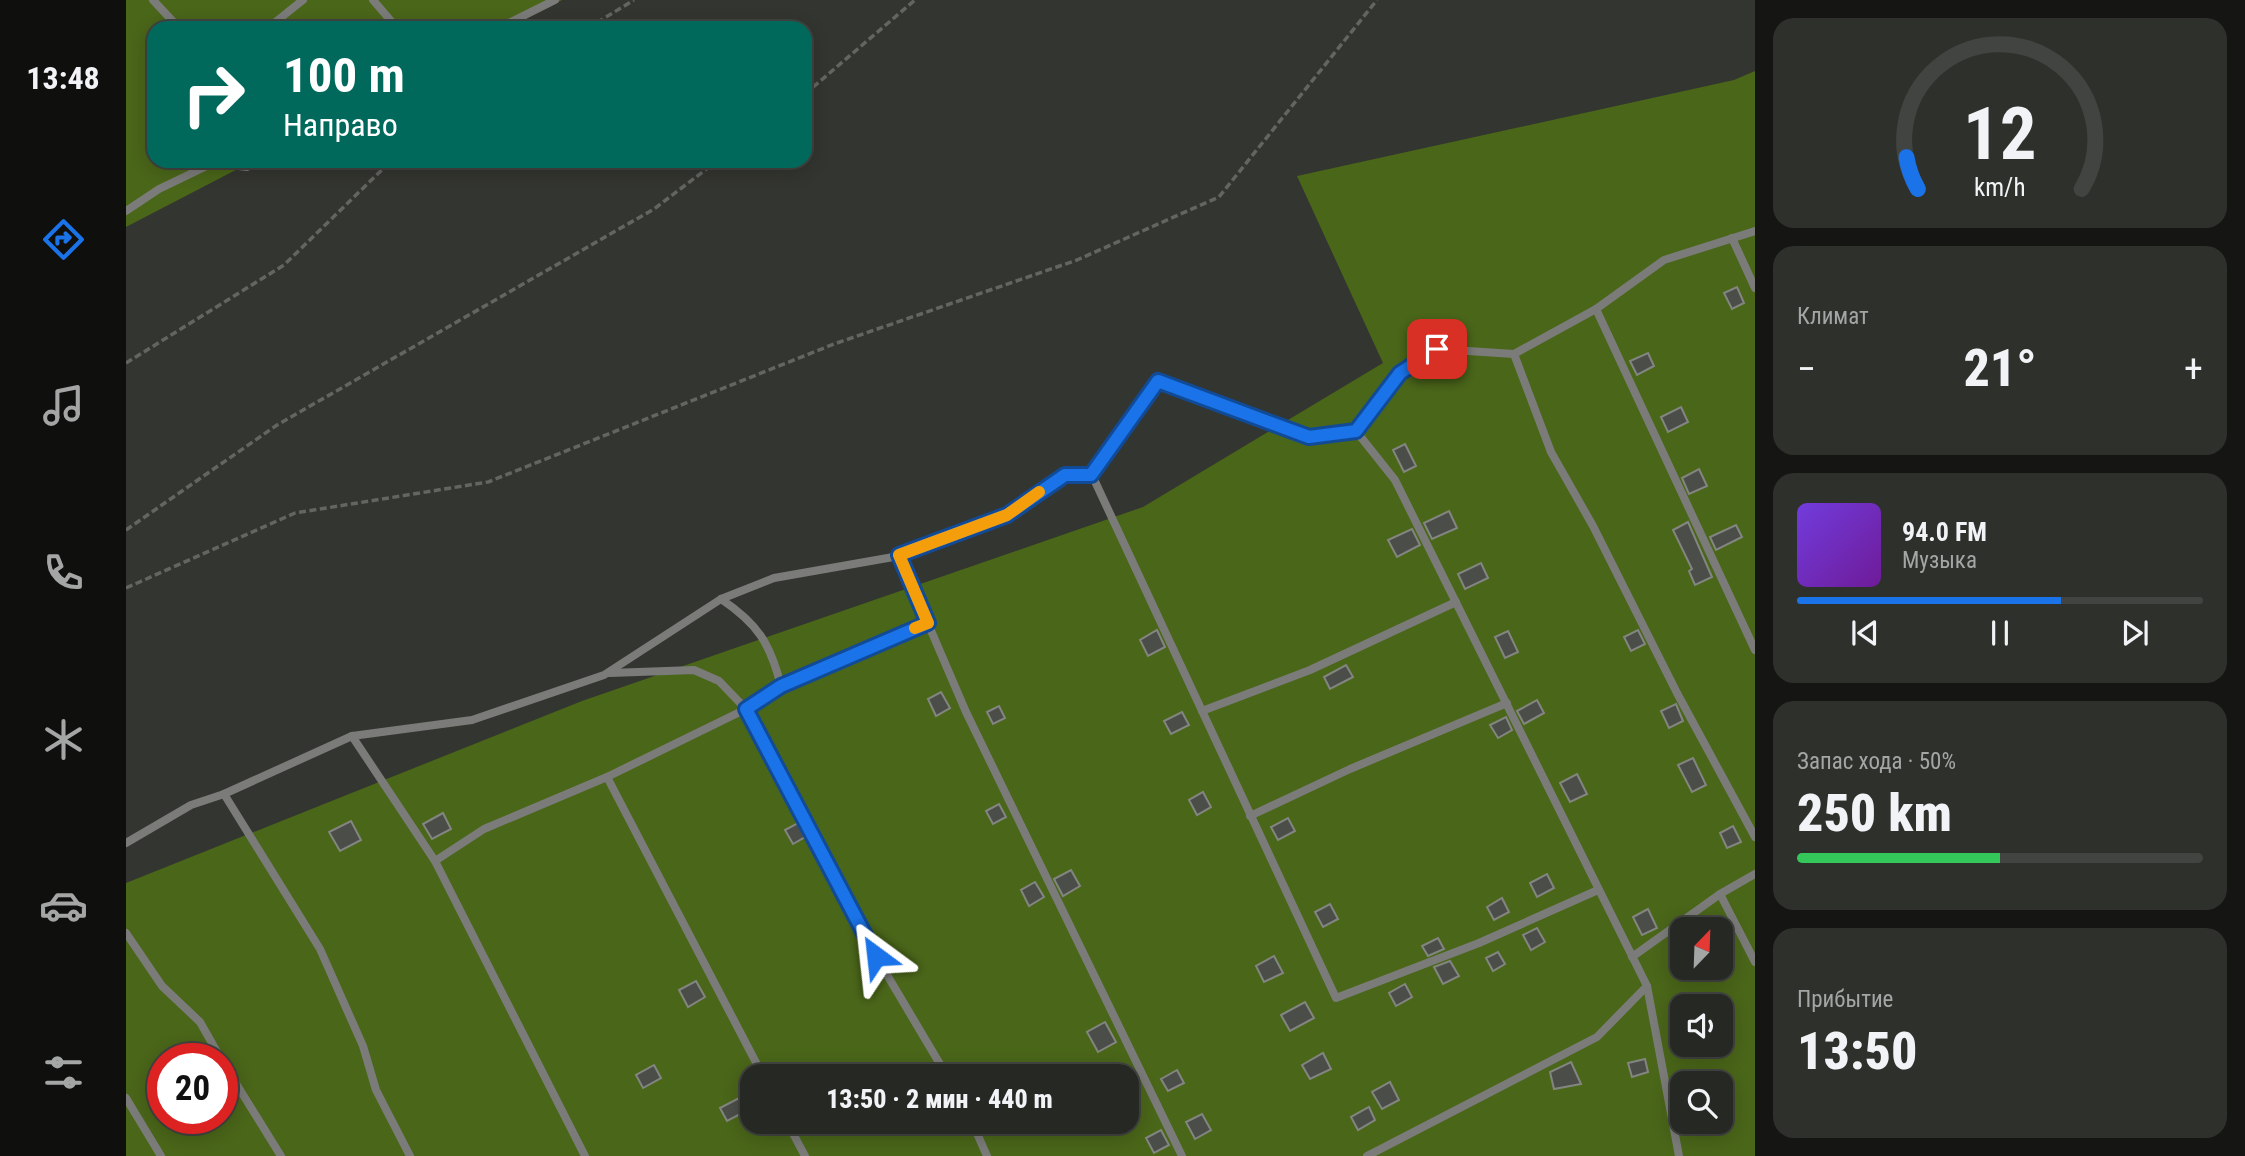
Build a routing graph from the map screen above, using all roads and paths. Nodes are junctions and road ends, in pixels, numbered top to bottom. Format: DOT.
graph roads {
  1 [pos="153,0"];
  2 [pos="303,0"];
  3 [pos="373,0"];
  4 [pos="555,0"];
  5 [pos="634,0"];
  6 [pos="915,0"];
  7 [pos="1377,0"];
  8 [pos="172,21"];
  9 [pos="277,21"];
  10 [pos="391,21"];
  11 [pos="513,21"];
  12 [pos="600,21"];
  13 [pos="812,88"];
  14 [pos="203,168"];
  15 [pos="384,168"];
  16 [pos="708,168"];
  17 [pos="126,211"];
  18 [pos="1755,231"];
  19 [pos="1732,238"];
  20 [pos="1755,288"];
  21 [pos="1596,309"];
  22 [pos="1514,354"];
  23 [pos="126,363"];
  24 [pos="1356,431"];
  25 [pos="1091,475"];
  26 [pos="126,530"];
  27 [pos="899,555"];
  28 [pos="126,588"];
  29 [pos="721,599"];
  30 [pos="1456,602"];
  31 [pos="928,623"];
  32 [pos="1755,650"];
  33 [pos="607,673"];
  34 [pos="781,686"];
  35 [pos="1507,703"];
  36 [pos="746,709"];
  37 [pos="1202,711"];
  38 [pos="352,736"];
  39 [pos="607,777"];
  40 [pos="224,794"];
  41 [pos="1250,816"];
  42 [pos="1755,837"];
  43 [pos="126,843"];
  44 [pos="435,861"];
  45 [pos="1755,874"];
  46 [pos="1598,890"];
  47 [pos="1720,894"];
  48 [pos="126,933"];
  49 [pos="1632,957"];
  50 [pos="1755,962"];
  51 [pos="1647,986"];
  52 [pos="212,1043"];
  53 [pos="757,1064"];
  54 [pos="940,1064"];
  55 [pos="238,1086"];
  56 [pos="126,1098"];
  57 [pos="793,1134"];
  58 [pos="977,1134"];
  59 [pos="162,1156"];
  60 [pos="281,1156"];
  61 [pos="410,1156"];
  62 [pos="585,1156"];
  63 [pos="805,1156"];
  64 [pos="987,1156"];
  65 [pos="1182,1156"];
  66 [pos="1367,1156"];
  67 [pos="1679,1156"];
  1 -- 8 [label="lane"];
  2 -- 9 [label="lane"];
  3 -- 10 [label="lane"];
  4 -- 11 [label="lane"];
  5 -- 12 [label="path"];
  6 -- 13 [label="path"];
  7 -- 28 [label="path"];
  14 -- 17 [label="lane"];
  15 -- 23 [label="path"];
  16 -- 26 [label="path"];
  18 -- 19 [label="lane"];
  19 -- 20 [label="lane"];
  19 -- 21 [label="lane"];
  21 -- 22 [label="lane"];
  21 -- 32 [label="lane"];
  22 -- 24 [label="lane"];
  22 -- 42 [label="lane"];
  24 -- 25 [label="lane"];
  24 -- 30 [label="lane"];
  25 -- 27 [label="lane"];
  25 -- 37 [label="lane"];
  27 -- 29 [label="lane"];
  27 -- 31 [label="lane"];
  29 -- 33 [label="lane"];
  29 -- 34 [label="lane"];
  30 -- 35 [label="lane"];
  30 -- 37 [label="lane"];
  31 -- 34 [label="lane"];
  31 -- 65 [label="lane"];
  33 -- 36 [label="lane"];
  33 -- 38 [label="lane"];
  34 -- 36 [label="lane"];
  35 -- 41 [label="lane"];
  35 -- 46 [label="lane"];
  36 -- 39 [label="lane"];
  36 -- 54 [label="lane"];
  37 -- 41 [label="lane"];
  38 -- 40 [label="lane"];
  38 -- 44 [label="lane"];
  39 -- 44 [label="lane"];
  39 -- 53 [label="lane"];
  40 -- 43 [label="lane"];
  40 -- 61 [label="lane"];
  41 -- 46 [label="lane"];
  44 -- 62 [label="lane"];
  45 -- 47 [label="lane"];
  46 -- 49 [label="lane"];
  47 -- 49 [label="lane"];
  47 -- 50 [label="lane"];
  48 -- 52 [label="lane"];
  49 -- 51 [label="lane"];
  51 -- 66 [label="lane"];
  51 -- 67 [label="lane"];
  55 -- 60 [label="lane"];
  56 -- 59 [label="lane"];
  57 -- 63 [label="lane"];
  58 -- 64 [label="lane"];
}
